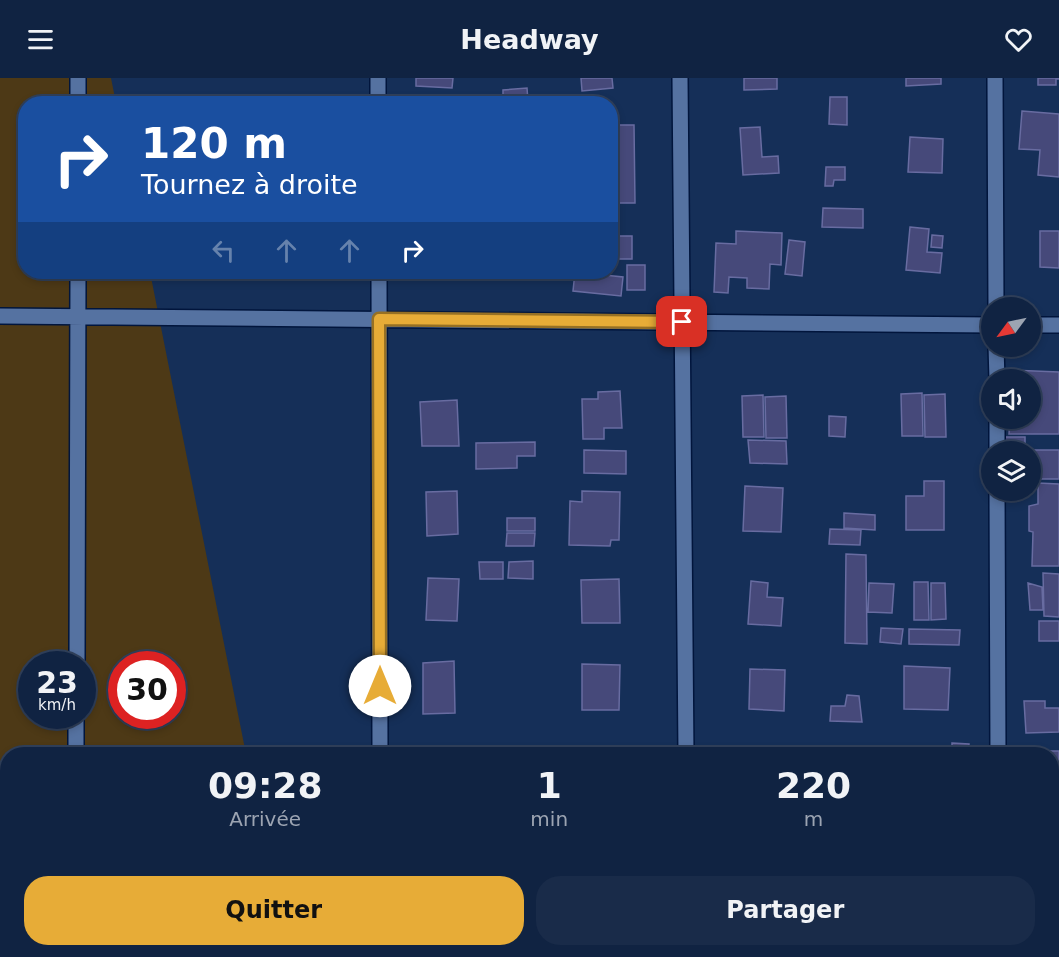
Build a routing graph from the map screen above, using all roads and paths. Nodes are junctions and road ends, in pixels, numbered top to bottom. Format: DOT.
graph roads {
  1 [pos="78,78"];
  2 [pos="378,78"];
  3 [pos="680,78"];
  4 [pos="995,78"];
  5 [pos="78,96"];
  6 [pos="378,96"];
  7 [pos="78,279"];
  8 [pos="379,279"];
  9 [pos="996,297"];
  10 [pos="0,316"];
  11 [pos="78,316"];
  12 [pos="379,319"];
  13 [pos="682,322"];
  14 [pos="981,325"];
  15 [pos="1041,325"];
  16 [pos="1059,325"];
  17 [pos="997,501"];
  18 [pos="77,651"];
  19 [pos="76,729"];
  20 [pos="76,747"];
  21 [pos="380,747"];
  22 [pos="686,747"];
  23 [pos="998,747"];
  1 -- 5 [label="street"];
  2 -- 6 [label="street"];
  3 -- 13 [label="street"];
  4 -- 9 [label="street"];
  7 -- 11 [label="street"];
  8 -- 12 [label="street"];
  10 -- 11 [label="street"];
  11 -- 12 [label="street"];
  11 -- 18 [label="street"];
  12 -- 13 [label="street"];
  12 -- 21 [label="street"];
  13 -- 14 [label="street"];
  13 -- 22 [label="street"];
  15 -- 16 [label="street"];
  17 -- 23 [label="street"];
  19 -- 20 [label="street"];
}
